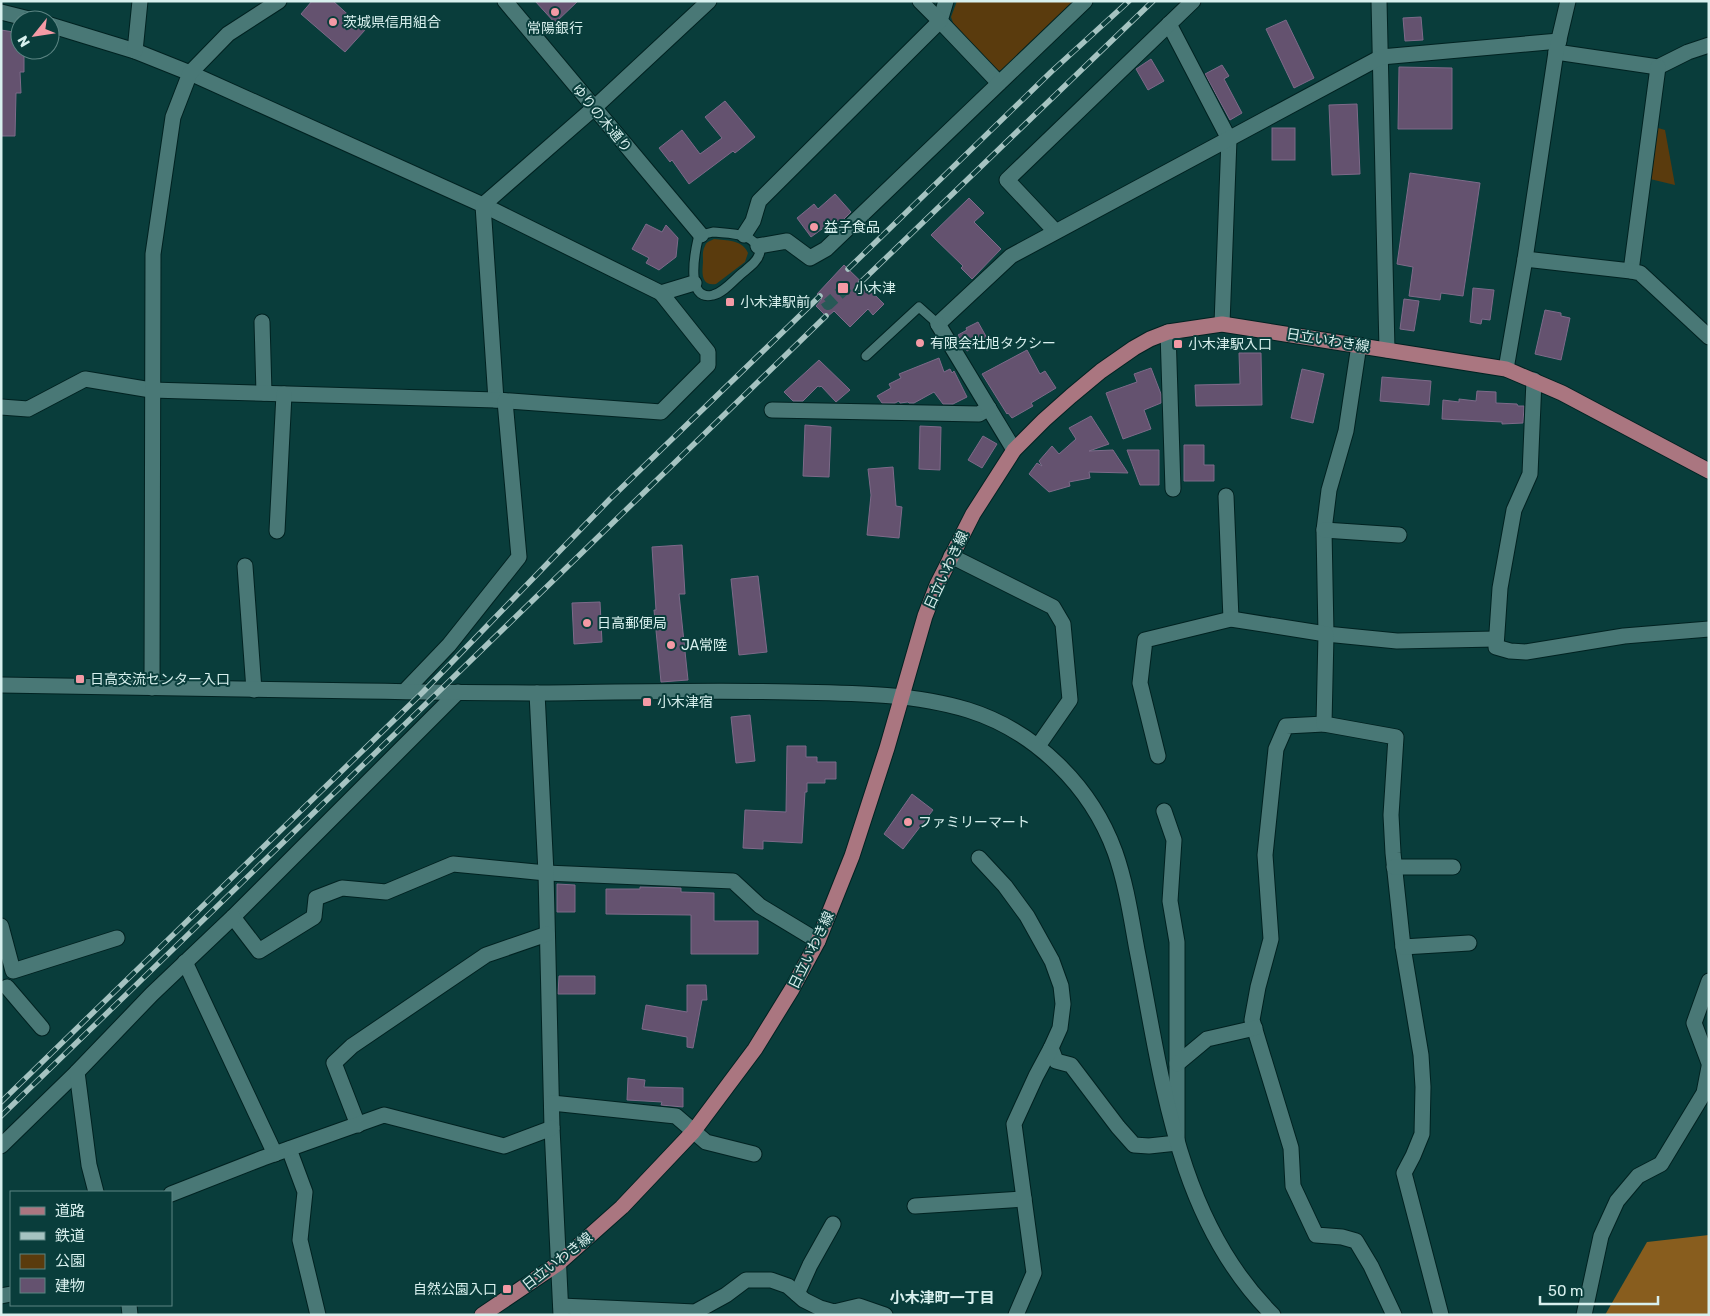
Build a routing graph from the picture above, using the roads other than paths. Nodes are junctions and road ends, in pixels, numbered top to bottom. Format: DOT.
graph roads {
  1 [pos="140,1"];
  2 [pos="278,1"];
  3 [pos="504,1"];
  4 [pos="709,1"];
  5 [pos="920,1"];
  6 [pos="946,1"];
  7 [pos="1085,1"];
  8 [pos="1193,1"];
  9 [pos="1379,1"];
  10 [pos="1568,1"];
  11 [pos="940,21"];
  12 [pos="1169,24"];
  13 [pos="60,28"];
  14 [pos="1709,45"];
  15 [pos="1558,47"];
  16 [pos="135,51"];
  17 [pos="1381,57"];
  18 [pos="1658,67"];
  19 [pos="190,73"];
  20 [pos="999,84"];
  21 [pos="594,108"];
  22 [pos="1229,139"];
  23 [pos="483,205"];
  24 [pos="1055,231"];
  25 [pos="701,235"];
  26 [pos="744,235"];
  27 [pos="758,246"];
  28 [pos="1525,259"];
  29 [pos="1631,271"];
  30 [pos="694,283"];
  31 [pos="661,293"];
  32 [pos="262,322"];
  33 [pos="938,324"];
  34 [pos="1222,324"];
  35 [pos="1168,332"];
  36 [pos="1709,338"];
  37 [pos="1359,345"];
  38 [pos="1387,350"];
  39 [pos="866,356"];
  40 [pos="1506,369"];
  41 [pos="1534,380"];
  42 [pos="151,390"];
  43 [pos="264,393"];
  44 [pos="284,394"];
  45 [pos="501,401"];
  46 [pos="1,407"];
  47 [pos="989,408"];
  48 [pos="772,410"];
  49 [pos="1014,450"];
  50 [pos="1709,471"];
  51 [pos="1173,489"];
  52 [pos="1226,496"];
  53 [pos="1324,530"];
  54 [pos="277,531"];
  55 [pos="1399,535"];
  56 [pos="951,556"];
  57 [pos="245,566"];
  58 [pos="1231,619"];
  59 [pos="1709,629"];
  60 [pos="1326,634"];
  61 [pos="1496,639"];
  62 [pos="1,685"];
  63 [pos="152,688"];
  64 [pos="254,690"];
  65 [pos="405,691"];
  66 [pos="458,692"];
  67 [pos="536,693"];
  68 [pos="901,697"];
  69 [pos="1324,724"];
  70 [pos="1038,746"];
  71 [pos="1158,756"];
  72 [pos="1164,812"];
  73 [pos="979,858"];
  74 [pos="1394,867"];
  75 [pos="1454,867"];
  76 [pos="546,873"];
  77 [pos="233,918"];
  78 [pos="1,926"];
  79 [pos="547,934"];
  80 [pos="117,938"];
  81 [pos="818,941"];
  82 [pos="1469,943"];
  83 [pos="1403,947"];
  84 [pos="185,962"];
  85 [pos="14,971"];
  86 [pos="1709,981"];
  87 [pos="4,988"];
  88 [pos="42,1028"];
  89 [pos="1255,1028"];
  90 [pos="1051,1048"];
  91 [pos="1177,1064"];
  92 [pos="1709,1065"];
  93 [pos="77,1072"];
  94 [pos="552,1104"];
  95 [pos="358,1125"];
  96 [pos="552,1128"];
  97 [pos="693,1132"];
  98 [pos="1177,1143"];
  99 [pos="1,1146"];
  100 [pos="290,1149"];
  101 [pos="275,1154"];
  102 [pos="754,1154"];
  103 [pos="96,1191"];
  104 [pos="172,1194"];
  105 [pos="1024,1199"];
  106 [pos="915,1206"];
  107 [pos="834,1224"];
  108 [pos="559,1263"];
  109 [pos="797,1294"];
  110 [pos="561,1310"];
  111 [pos="318,1315"];
  112 [pos="482,1315"];
  113 [pos="886,1315"];
  114 [pos="1016,1315"];
  115 [pos="1273,1315"];
  116 [pos="1394,1315"];
  117 [pos="1441,1315"];
  118 [pos="1584,1315"];
  1 -- 16 [label="street"];
  2 -- 19 [label="street"];
  3 -- 21 [label="street, ゆりの木通り"];
  4 -- 21 [label="street"];
  5 -- 11 [label="street"];
  6 -- 11 [label="street"];
  7 -- 20 [label="street"];
  8 -- 12 [label="street"];
  9 -- 17 [label="street"];
  10 -- 15 [label="street"];
  11 -- 20 [label="street"];
  11 -- 26 [label="street"];
  12 -- 22 [label="street"];
  12 -- 24 [label="street"];
  13 -- 16 [label="street"];
  14 -- 18 [label="street"];
  15 -- 17 [label="street"];
  15 -- 18 [label="street"];
  15 -- 28 [label="street"];
  16 -- 19 [label="street"];
  17 -- 22 [label="street"];
  17 -- 38 [label="street"];
  18 -- 29 [label="street"];
  19 -- 23 [label="street"];
  19 -- 42 [label="street"];
  20 -- 27 [label="street"];
  21 -- 23 [label="street"];
  21 -- 25 [label="street, ゆりの木通り"];
  22 -- 24 [label="street"];
  22 -- 34 [label="street"];
  23 -- 31 [label="street"];
  23 -- 45 [label="street"];
  24 -- 33 [label="street"];
  25 -- 26 [label="lane"];
  25 -- 30 [label="lane"];
  26 -- 27 [label="lane"];
  27 -- 30 [label="lane"];
  28 -- 29 [label="street"];
  28 -- 40 [label="street"];
  29 -- 36 [label="street"];
  30 -- 31 [label="street"];
  31 -- 45 [label="street"];
  32 -- 43 [label="street"];
  33 -- 39 [label="lane"];
  33 -- 47 [label="street"];
  34 -- 35 [label="main road, 日立いわき線"];
  34 -- 37 [label="main road, 日立いわき線"];
  35 -- 49 [label="main road, 日立いわき線"];
  35 -- 51 [label="street"];
  37 -- 38 [label="main road, 日立いわき線"];
  37 -- 53 [label="street"];
  38 -- 40 [label="main road, 日立いわき線"];
  40 -- 41 [label="main road, 日立いわき線"];
  41 -- 50 [label="main road, 日立いわき線"];
  41 -- 61 [label="street"];
  42 -- 43 [label="street"];
  42 -- 46 [label="street"];
  42 -- 63 [label="street"];
  43 -- 44 [label="street"];
  44 -- 45 [label="street"];
  44 -- 54 [label="street"];
  45 -- 65 [label="street"];
  47 -- 48 [label="street"];
  47 -- 49 [label="street"];
  49 -- 56 [label="main road, 日立いわき線"];
  52 -- 58 [label="street"];
  53 -- 55 [label="street"];
  53 -- 60 [label="street"];
  56 -- 68 [label="main road, 日立いわき線"];
  56 -- 70 [label="street"];
  57 -- 64 [label="street"];
  58 -- 60 [label="street"];
  58 -- 71 [label="street"];
  59 -- 61 [label="street"];
  60 -- 61 [label="street"];
  60 -- 69 [label="street"];
  62 -- 63 [label="street"];
  63 -- 64 [label="street"];
  64 -- 65 [label="street"];
  65 -- 66 [label="street"];
  66 -- 67 [label="street"];
  66 -- 77 [label="street"];
  67 -- 68 [label="street"];
  67 -- 76 [label="street"];
  68 -- 70 [label="street"];
  68 -- 81 [label="main road, 日立いわき線"];
  69 -- 74 [label="street"];
  69 -- 89 [label="street"];
  70 -- 98 [label="street"];
  72 -- 91 [label="street"];
  73 -- 90 [label="street"];
  74 -- 75 [label="street"];
  74 -- 83 [label="street"];
  76 -- 77 [label="street"];
  76 -- 79 [label="street"];
  76 -- 81 [label="street"];
  77 -- 84 [label="street"];
  78 -- 85 [label="street"];
  79 -- 94 [label="street"];
  79 -- 95 [label="street"];
  80 -- 85 [label="street"];
  81 -- 97 [label="main road, 日立いわき線"];
  82 -- 83 [label="street"];
  83 -- 117 [label="street"];
  84 -- 93 [label="street"];
  84 -- 101 [label="street"];
  85 -- 87 [label="street"];
  86 -- 92 [label="street"];
  87 -- 88 [label="street"];
  89 -- 91 [label="street"];
  89 -- 116 [label="street"];
  90 -- 98 [label="street"];
  90 -- 105 [label="street"];
  91 -- 98 [label="street"];
  92 -- 118 [label="street"];
  93 -- 99 [label="street"];
  93 -- 103 [label="street"];
  94 -- 96 [label="street"];
  94 -- 97 [label="street"];
  95 -- 96 [label="street"];
  95 -- 100 [label="street"];
  96 -- 108 [label="street"];
  97 -- 102 [label="street"];
  97 -- 108 [label="main road, 日立いわき線"];
  98 -- 115 [label="street"];
  100 -- 101 [label="street"];
  100 -- 111 [label="street"];
  101 -- 104 [label="street"];
  105 -- 106 [label="street"];
  105 -- 114 [label="street"];
  107 -- 109 [label="street"];
  108 -- 110 [label="street"];
  108 -- 112 [label="main road, 日立いわき線"];
  109 -- 110 [label="street"];
  109 -- 113 [label="street"];
}
